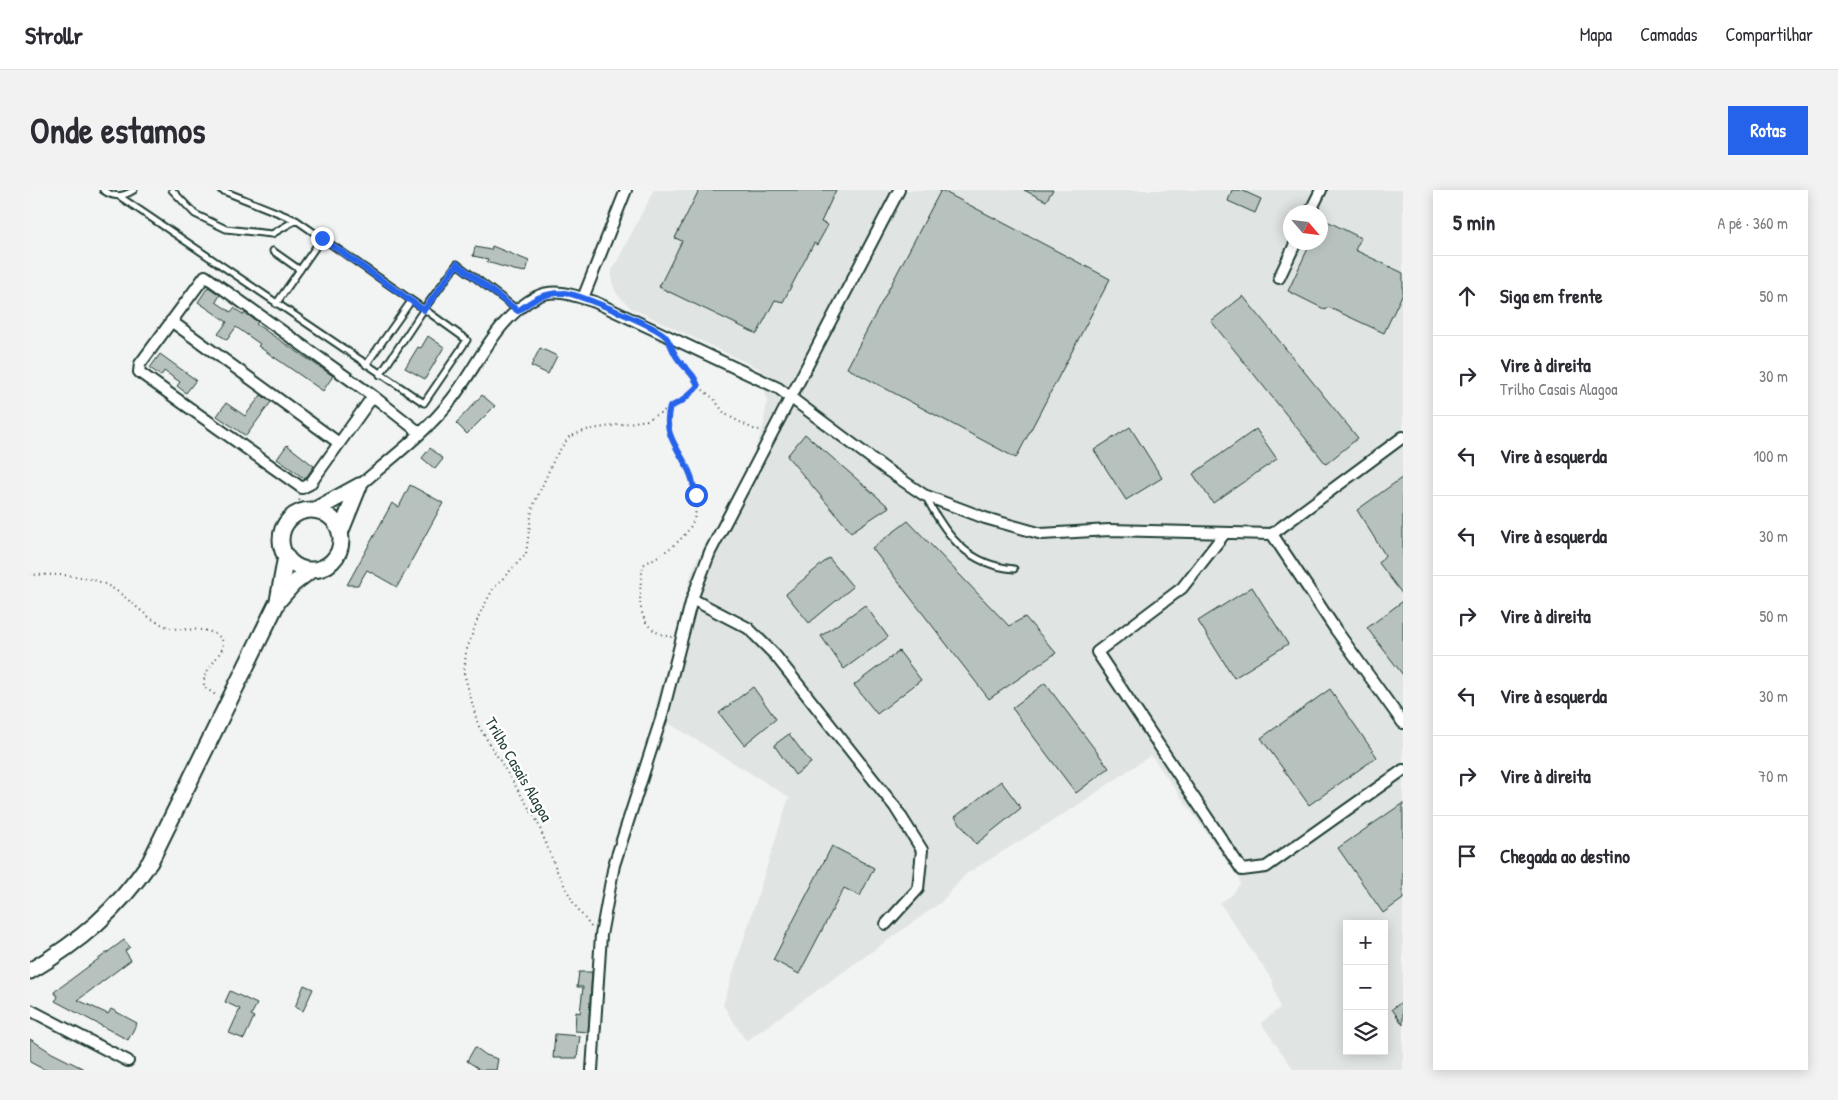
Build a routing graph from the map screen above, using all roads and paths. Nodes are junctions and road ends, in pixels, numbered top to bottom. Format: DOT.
graph roads {
  1 [pos="103,190"];
  2 [pos="134,190"];
  3 [pos="172,190"];
  4 [pos="221,190"];
  5 [pos="626,190"];
  6 [pos="899,190"];
  7 [pos="1321,190"];
  8 [pos="119,196"];
  9 [pos="1314,205"];
  10 [pos="296,220"];
  11 [pos="322,238"];
  12 [pos="1292,250"];
  13 [pos="273,252"];
  14 [pos="300,270"];
  15 [pos="1280,278"];
  16 [pos="583,298"];
  17 [pos="411,301"];
  18 [pos="276,304"];
  19 [pos="424,310"];
  20 [pos="518,311"];
  21 [pos="172,321"];
  22 [pos="664,335"];
  23 [pos="366,365"];
  24 [pos="380,375"];
  25 [pos="698,386"];
  26 [pos="373,396"];
  27 [pos="791,396"];
  28 [pos="670,407"];
  29 [pos="778,423"];
  30 [pos="420,433"];
  31 [pos="1403,437"];
  32 [pos="339,443"];
  33 [pos="358,486"];
  34 [pos="302,488"];
  35 [pos="924,495"];
  36 [pos="315,510"];
  37 [pos="295,514"];
  38 [pos="340,532"];
  39 [pos="1225,533"];
  40 [pos="1272,534"];
  41 [pos="286,556"];
  42 [pos="1014,569"];
  43 [pos="311,570"];
  44 [pos="30,575"];
  45 [pos="692,600"];
  46 [pos="278,601"];
  47 [pos="682,639"];
  48 [pos="228,702"];
  49 [pos="1400,712"];
  50 [pos="1403,723"];
  51 [pos="1403,770"];
  52 [pos="886,924"];
  53 [pos="601,939"];
  54 [pos="30,971"];
  55 [pos="30,1010"];
  56 [pos="128,1061"];
  57 [pos="592,1070"];
  1 -- 8 [label="lane"];
  2 -- 8 [label="lane"];
  3 -- 10 [label="lane"];
  4 -- 10 [label="lane"];
  5 -- 16 [label="street"];
  6 -- 27 [label="street"];
  7 -- 9 [label="street"];
  8 -- 18 [label="lane"];
  10 -- 11 [label="lane"];
  11 -- 14 [label="lane"];
  11 -- 17 [label="lane"];
  12 -- 15 [label="street"];
  13 -- 14 [label="lane"];
  14 -- 18 [label="lane"];
  16 -- 20 [label="street"];
  16 -- 22 [label="street"];
  17 -- 19 [label="lane"];
  17 -- 23 [label="lane"];
  18 -- 23 [label="lane"];
  19 -- 20 [label="lane"];
  19 -- 24 [label="lane"];
  19 -- 24 [label="lane"];
  20 -- 30 [label="street"];
  21 -- 26 [label="street"];
  21 -- 32 [label="street"];
  21 -- 34 [label="street"];
  22 -- 25 [label="path"];
  22 -- 27 [label="street"];
  23 -- 24 [label="lane"];
  25 -- 28 [label="path, Trilho Casais Alagoa"];
  25 -- 29 [label="path"];
  26 -- 30 [label="street"];
  26 -- 32 [label="street"];
  27 -- 29 [label="street"];
  27 -- 35 [label="street"];
  28 -- 47 [label="path"];
  28 -- 53 [label="path, Trilho Casais Alagoa"];
  29 -- 45 [label="street"];
  30 -- 33 [label="street"];
  31 -- 40 [label="street"];
  32 -- 34 [label="street"];
  33 -- 36 [label="street"];
  33 -- 38 [label="street"];
  34 -- 37 [label="path"];
  35 -- 39 [label="street"];
  35 -- 42 [label="lane"];
  36 -- 37 [label="street"];
  36 -- 38 [label="street"];
  37 -- 41 [label="street"];
  38 -- 43 [label="street"];
  39 -- 40 [label="street"];
  39 -- 51 [label="street"];
  40 -- 49 [label="street"];
  41 -- 43 [label="street"];
  41 -- 46 [label="street"];
  43 -- 46 [label="street"];
  44 -- 48 [label="path"];
  45 -- 47 [label="street"];
  45 -- 52 [label="street"];
  46 -- 48 [label="street"];
  47 -- 53 [label="street"];
  48 -- 54 [label="street"];
  49 -- 50 [label="street"];
  53 -- 57 [label="street"];
  55 -- 56 [label="street"];
}
